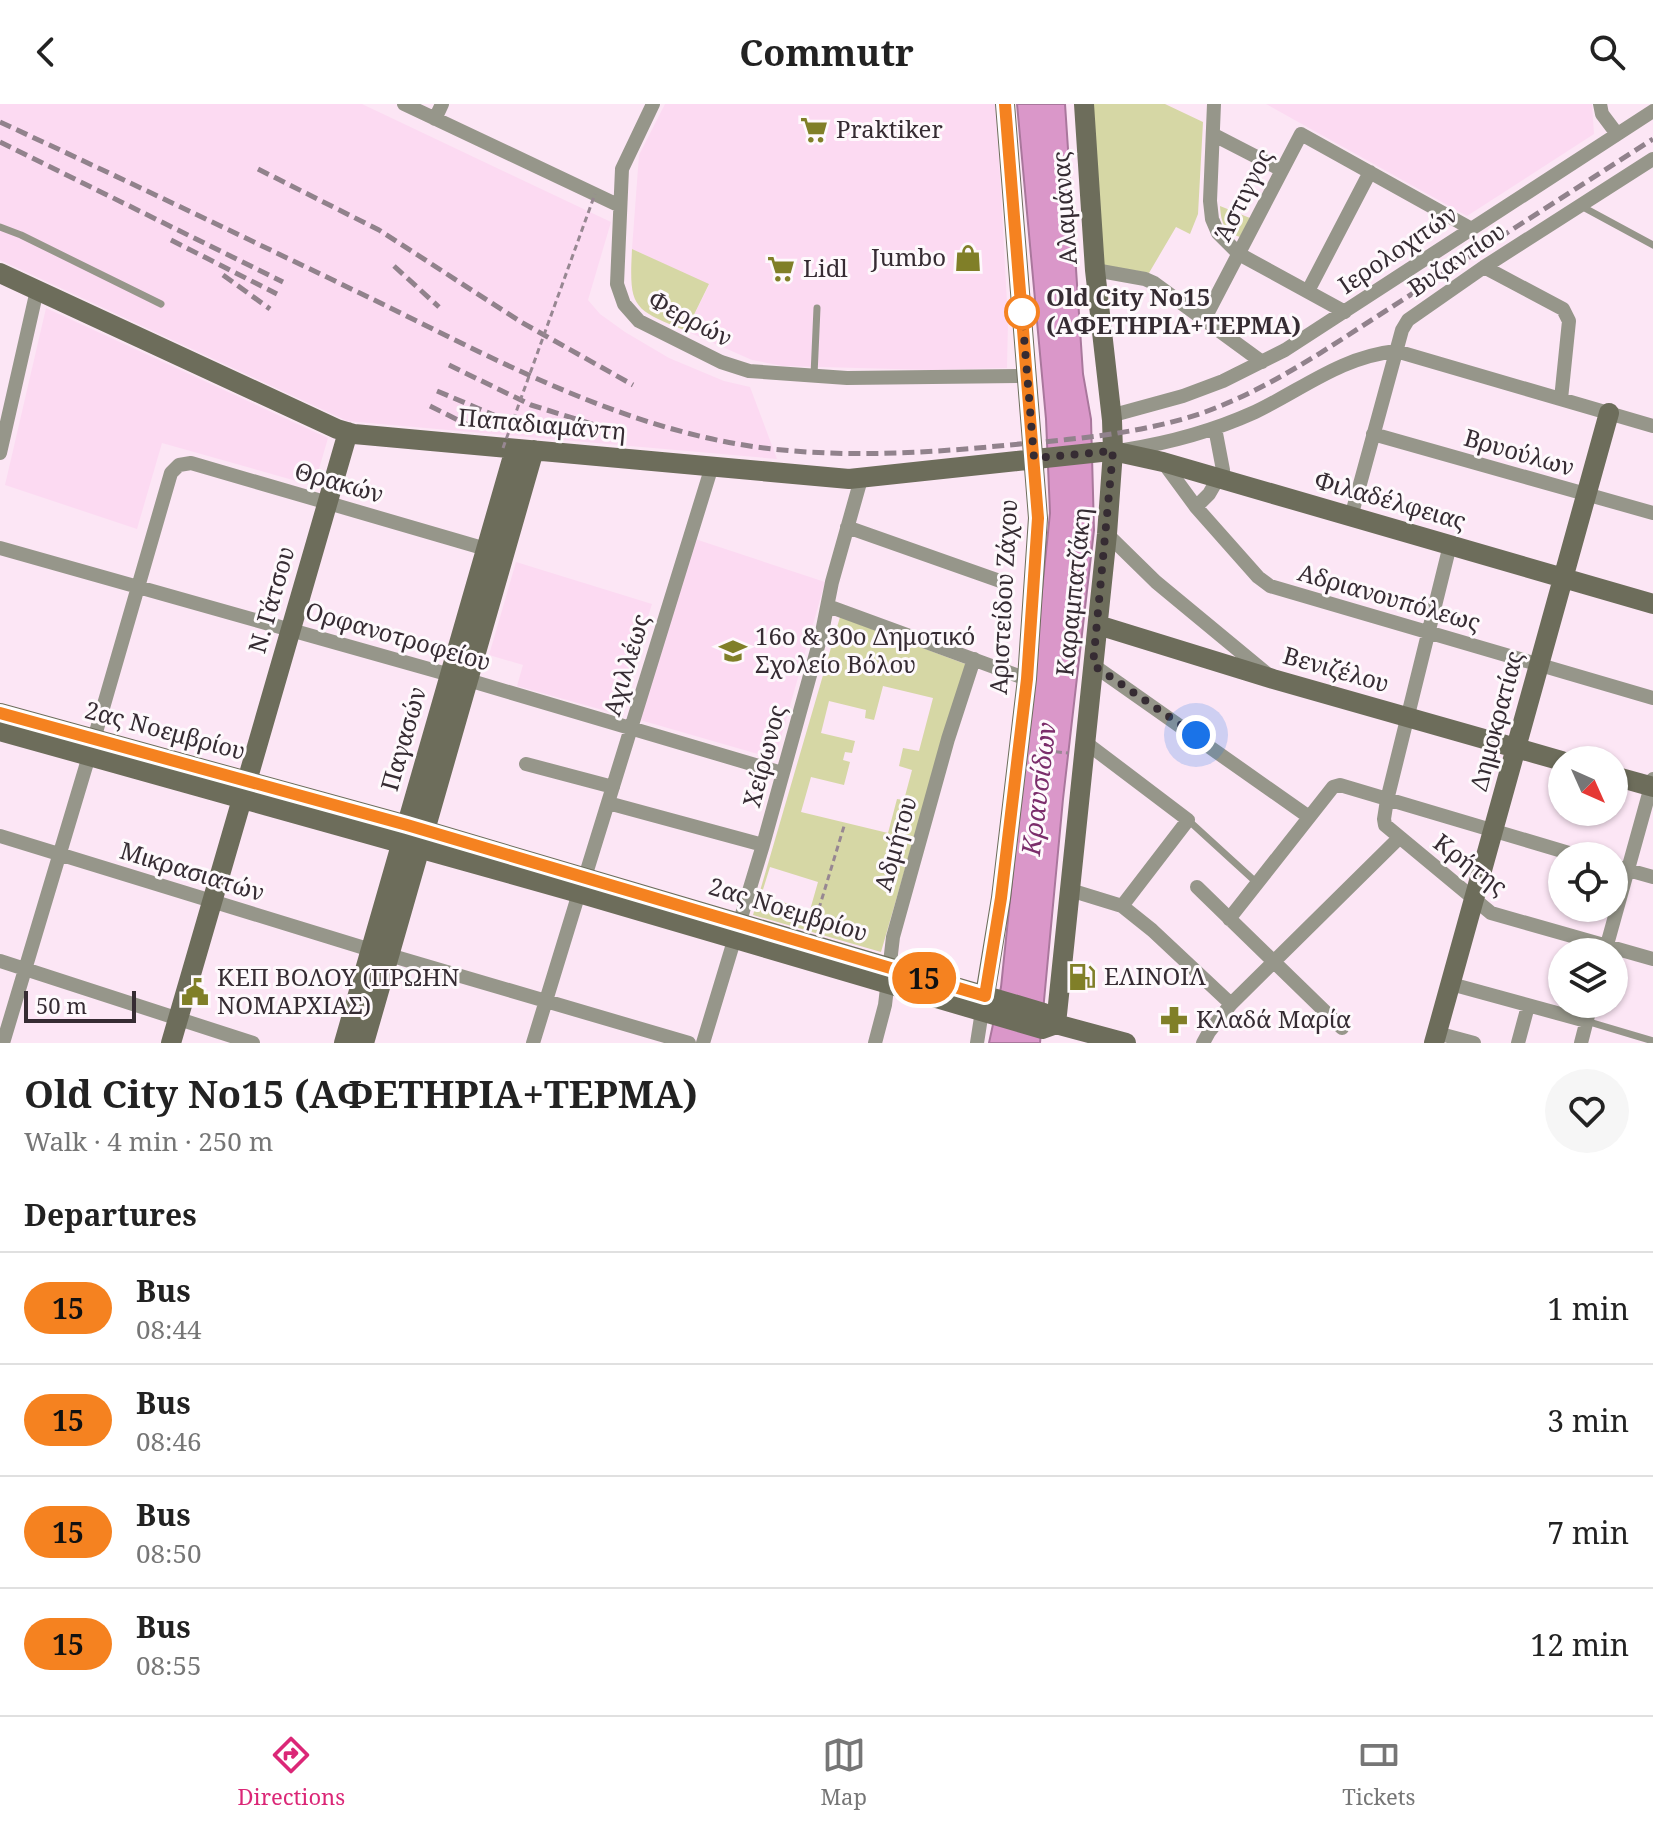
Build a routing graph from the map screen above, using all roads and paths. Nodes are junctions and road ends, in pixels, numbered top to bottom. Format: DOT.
graph roads {
  1 [pos="404,104"];
  2 [pos="442,104"];
  3 [pos="653,104"];
  4 [pos="1005,104"];
  5 [pos="1084,104"];
  6 [pos="1214,104"];
  7 [pos="1600,104"];
  8 [pos="1653,111"];
  9 [pos="435,119"];
  10 [pos="1617,134"];
  11 [pos="1214,135"];
  12 [pos="1653,159"];
  13 [pos="1282,170"];
  14 [pos="1370,172"];
  15 [pos="595,194"];
  16 [pos="1579,205"];
  17 [pos="620,206"];
  18 [pos="0,227"];
  19 [pos="1470,228"];
  20 [pos="1653,245"];
  21 [pos="1239,254"];
  22 [pos="1484,267"];
  23 [pos="1095,270"];
  24 [pos="0,273"];
  25 [pos="37,290"];
  26 [pos="1308,291"];
  27 [pos="161,304"];
  28 [pos="817,308"];
  29 [pos="1345,312"];
  30 [pos="1204,320"];
  31 [pos="1396,351"];
  32 [pos="1262,362"];
  33 [pos="1027,376"];
  34 [pos="813,377"];
  35 [pos="1561,399"];
  36 [pos="6,403"];
  37 [pos="1609,413"];
  38 [pos="1110,416"];
  39 [pos="1653,426"];
  40 [pos="1215,428"];
  41 [pos="348,432"];
  42 [pos="1373,434"];
  43 [pos="517,449"];
  44 [pos="1107,452"];
  45 [pos="0,453"];
  46 [pos="1040,458"];
  47 [pos="1163,462"];
  48 [pos="712,466"];
  49 [pos="1218,478"];
  50 [pos="861,479"];
  51 [pos="1586,495"];
  52 [pos="327,502"];
  53 [pos="1196,507"];
  54 [pos="1653,513"];
  55 [pos="1351,517"];
  56 [pos="847,527"];
  57 [pos="1107,534"];
  58 [pos="1450,545"];
  59 [pos="0,548"];
  60 [pos="486,549"];
  61 [pos="1563,578"];
  62 [pos="1000,581"];
  63 [pos="139,587"];
  64 [pos="1653,604"];
  65 [pos="828,606"];
  66 [pos="1098,625"];
  67 [pos="291,629"];
  68 [pos="1217,633"];
  69 [pos="1428,634"];
  70 [pos="1198,657"];
  71 [pos="974,659"];
  72 [pos="1093,665"];
  73 [pos="1539,665"];
  74 [pos="459,677"];
  75 [pos="1027,679"];
  76 [pos="1273,679"];
  77 [pos="1653,698"];
  78 [pos="0,713"];
  79 [pos="1408,717"];
  80 [pos="631,728"];
  81 [pos="0,731"];
  82 [pos="1516,747"];
  83 [pos="91,748"];
  84 [pos="1078,748"];
  85 [pos="1026,749"];
  86 [pos="1548,757"];
  87 [pos="526,764"];
  88 [pos="782,773"];
  89 [pos="1628,779"];
  90 [pos="1652,784"];
  91 [pos="613,787"];
  92 [pos="244,790"];
  93 [pos="1387,800"];
  94 [pos="608,803"];
  95 [pos="1309,817"];
  96 [pos="1188,820"];
  97 [pos="845,823"];
  98 [pos="1494,832"];
  99 [pos="0,836"];
  100 [pos="413,837"];
  101 [pos="1399,838"];
  102 [pos="763,845"];
  103 [pos="1548,847"];
  104 [pos="1628,849"];
  105 [pos="60,853"];
  106 [pos="1628,870"];
  107 [pos="1653,877"];
  108 [pos="1257,883"];
  109 [pos="582,885"];
  110 [pos="1197,887"];
  111 [pos="1070,890"];
  112 [pos="1474,900"];
  113 [pos="212,902"];
  114 [pos="1122,906"];
  115 [pos="1229,919"];
  116 [pos="738,931"];
  117 [pos="1571,938"];
  118 [pos="809,943"];
  119 [pos="380,952"];
  120 [pos="1628,954"];
  121 [pos="1653,959"];
  122 [pos="0,961"];
  123 [pos="1274,963"];
  124 [pos="26,969"];
  125 [pos="889,976"];
  126 [pos="1451,984"];
  127 [pos="546,1001"];
  128 [pos="1231,1004"];
  129 [pos="990,1006"];
  130 [pos="1528,1006"];
  131 [pos="1587,1018"];
  132 [pos="178,1019"];
  133 [pos="1586,1021"];
  134 [pos="1048,1027"];
  135 [pos="1342,1028"];
  136 [pos="1436,1038"];
  137 [pos="1102,1039"];
  138 [pos="1653,1041"];
  139 [pos="3,1043"];
  140 [pos="171,1043"];
  141 [pos="253,1043"];
  142 [pos="344,1043"];
  143 [pos="364,1043"];
  144 [pos="533,1043"];
  145 [pos="689,1043"];
  146 [pos="703,1043"];
  147 [pos="875,1043"];
  148 [pos="977,1043"];
  149 [pos="1126,1043"];
  150 [pos="1203,1043"];
  151 [pos="1474,1043"];
  152 [pos="1518,1043"];
  153 [pos="1581,1043"];
  1 -- 9 [label="street"];
  2 -- 9 [label="street"];
  3 -- 17 [label="street"];
  4 -- 33 [label="street, Αριστείδου Ζάχου"];
  5 -- 23 [label="street, Αλαμάνας"];
  6 -- 11 [label="street"];
  7 -- 10 [label="street"];
  8 -- 10 [label="street, Ιερολοχιτών"];
  9 -- 15 [label="street"];
  10 -- 19 [label="street, Ιερολοχιτών"];
  11 -- 13 [label="street"];
  11 -- 21 [label="street"];
  12 -- 16 [label="street, Βυζαντίου"];
  13 -- 14 [label="street, Άστιγγος"];
  13 -- 21 [label="street, Άστιγγος"];
  14 -- 19 [label="street, Άστιγγος"];
  14 -- 26 [label="street"];
  15 -- 17 [label="street"];
  15 -- 43 [label="path, bridge"];
  16 -- 20 [label="lane"];
  16 -- 22 [label="street, Βυζαντίου"];
  17 -- 34 [label="street, Φερρών"];
  18 -- 27 [label="lane"];
  19 -- 29 [label="street, Ιερολοχιτών"];
  21 -- 26 [label="street"];
  21 -- 30 [label="street, Άστιγγος"];
  22 -- 31 [label="street, Βυζαντίου"];
  22 -- 35 [label="street"];
  23 -- 30 [label="street"];
  23 -- 38 [label="street, Αλαμάνας"];
  24 -- 25 [label="street, Παπαδιαμάντη"];
  25 -- 36 [label="street"];
  25 -- 41 [label="street, Παπαδιαμάντη"];
  26 -- 29 [label="street"];
  28 -- 34 [label="lane"];
  29 -- 32 [label="street, Ιερολοχιτών"];
  30 -- 32 [label="street"];
  31 -- 35 [label="street"];
  31 -- 40 [label="street"];
  31 -- 42 [label="street, Βυζαντίου"];
  32 -- 38 [label="street, Ιερολοχιτών"];
  33 -- 34 [label="street, Φερρών"];
  33 -- 46 [label="street, Αριστείδου Ζάχου"];
  35 -- 37 [label="street"];
  36 -- 45 [label="street"];
  37 -- 39 [label="street"];
  37 -- 51 [label="street, Δημοκρατίας"];
  38 -- 44 [label="street, Αλαμάνας"];
  40 -- 44 [label="street"];
  40 -- 49 [label="street"];
  41 -- 43 [label="street, Παπαδιαμάντη"];
  41 -- 52 [label="street, Ν. Γάτσου"];
  42 -- 51 [label="street, Βρυούλων"];
  42 -- 55 [label="street, Βυζαντίου"];
  43 -- 48 [label="street, Παπαδιαμάντη"];
  43 -- 60 [label="street, Παγασών"];
  43 -- 74 [label="street, Παγασών"];
  44 -- 46 [label="street, Παπαδιαμάντη"];
  44 -- 47 [label="street, Φιλαδέλφειας"];
  44 -- 57 [label="street, Καραμπατζάκη"];
  46 -- 50 [label="street, Παπαδιαμάντη"];
  46 -- 75 [label="street, Αριστείδου Ζάχου"];
  47 -- 49 [label="street, Φιλαδέλφειας"];
  47 -- 53 [label="street, Αδριανουπόλεως"];
  48 -- 50 [label="street, Παπαδιαμάντη"];
  48 -- 80 [label="street, Αχιλλέως"];
  49 -- 53 [label="street"];
  49 -- 55 [label="street, Φιλαδέλφειας"];
  50 -- 56 [label="street, Χείρωνος"];
  51 -- 54 [label="street, Βρυούλων"];
  51 -- 61 [label="street, Δημοκρατίας"];
  52 -- 60 [label="street, Θρακών"];
  52 -- 63 [label="street, Θρακών"];
  52 -- 67 [label="street, Ν. Γάτσου"];
  53 -- 69 [label="street, Αδριανουπόλεως"];
  55 -- 58 [label="street, Φιλαδέλφειας"];
  56 -- 62 [label="street"];
  56 -- 65 [label="street, Χείρωνος"];
  57 -- 66 [label="street, Καραμπατζάκη"];
  57 -- 68 [label="street"];
  58 -- 61 [label="street, Φιλαδέλφειας"];
  58 -- 69 [label="street"];
  59 -- 63 [label="street, Ορφανοτροφείου"];
  60 -- 74 [label="street, Παγασών"];
  61 -- 64 [label="street, Φιλαδέλφειας"];
  61 -- 73 [label="street, Δημοκρατίας"];
  63 -- 67 [label="street, Ορφανοτροφείου"];
  63 -- 83 [label="street"];
  65 -- 71 [label="street"];
  65 -- 88 [label="street, Χείρωνος"];
  66 -- 70 [label="street, Βενιζέλου"];
  66 -- 72 [label="street, Καραμπατζάκη"];
  67 -- 74 [label="street, Ορφανοτροφείου"];
  67 -- 92 [label="street, Ν. Γάτσου"];
  68 -- 70 [label="street"];
  68 -- 76 [label="street"];
  69 -- 73 [label="street, Αδριανουπόλεως"];
  69 -- 79 [label="street"];
  70 -- 76 [label="street, Βενιζέλου"];
  71 -- 75 [label="street"];
  71 -- 125 [label="street, Αδμήτου"];
  72 -- 84 [label="street, Καραμπατζάκη"];
  72 -- 95 [label="street"];
  73 -- 77 [label="street, Αδριανουπόλεως"];
  73 -- 82 [label="street, Δημοκρατίας"];
  74 -- 80 [label="street, Ορφανοτροφείου"];
  74 -- 100 [label="street, Παγασών"];
  75 -- 129 [label="street, Αριστείδου Ζάχου"];
  76 -- 79 [label="street, Βενιζέλου"];
  78 -- 83 [label="street, 2ας Νοεμβρίου"];
  79 -- 82 [label="street, Βενιζέλου"];
  79 -- 93 [label="street"];
  80 -- 88 [label="street, Ορφανοτροφείου"];
  80 -- 91 [label="street, Αχιλλέως"];
  81 -- 83 [label="street, 2ας Νοεμβρίου"];
  82 -- 86 [label="street, Βενιζέλου"];
  82 -- 98 [label="street, Δημοκρατίας"];
  83 -- 92 [label="street, 2ας Νοεμβρίου"];
  83 -- 105 [label="street"];
  84 -- 85 [label="path"];
  84 -- 96 [label="street"];
  84 -- 111 [label="street, Καραμπατζάκη"];
  87 -- 91 [label="street"];
  88 -- 102 [label="street, Χείρωνος"];
  89 -- 90 [label="street"];
  90 -- 104 [label="street"];
  91 -- 94 [label="street, Αχιλλέως"];
  92 -- 100 [label="street, 2ας Νοεμβρίου"];
  92 -- 113 [label="street, Ν. Γάτσου"];
  93 -- 95 [label="street"];
  93 -- 98 [label="street"];
  93 -- 101 [label="street, Κρήτης"];
  94 -- 102 [label="street"];
  94 -- 109 [label="street, Αχιλλέως"];
  95 -- 108 [label="street"];
  96 -- 108 [label="lane"];
  96 -- 114 [label="street"];
  97 -- 118 [label="path"];
  98 -- 103 [label="street"];
  98 -- 112 [label="street, Δημοκρατίας"];
  99 -- 105 [label="street, Μικρασιατών"];
  100 -- 109 [label="street, 2ας Νοεμβρίου"];
  100 -- 119 [label="street, Παγασών"];
  101 -- 112 [label="street, Κρήτης"];
  101 -- 123 [label="street"];
  102 -- 116 [label="street, Χείρωνος"];
  105 -- 113 [label="street, Μικρασιατών"];
  105 -- 124 [label="street"];
  106 -- 107 [label="street"];
  108 -- 115 [label="street"];
  109 -- 116 [label="street, 2ας Νοεμβρίου"];
  109 -- 127 [label="street, Αχιλλέως"];
  110 -- 115 [label="street"];
  111 -- 114 [label="street"];
  111 -- 134 [label="street, Καραμπατζάκη"];
  112 -- 117 [label="street, Κρήτης"];
  112 -- 126 [label="street, Δημοκρατίας"];
  113 -- 119 [label="street, Μικρασιατών"];
  113 -- 132 [label="street, Ν. Γάτσου"];
  114 -- 128 [label="street"];
  115 -- 123 [label="street"];
  116 -- 118 [label="street, 2ας Νοεμβρίου"];
  116 -- 125 [label="street, 2ας Νοεμβρίου"];
  116 -- 146 [label="street, Χείρωνος"];
  118 -- 125 [label="street, 2ας Νοεμβρίου"];
  119 -- 127 [label="street, Μικρασιατών"];
  119 -- 142 [label="street, Παγασών"];
  119 -- 143 [label="street, Παγασών"];
  120 -- 121 [label="street, Κρήτης"];
  122 -- 124 [label="street"];
  123 -- 128 [label="street"];
  123 -- 135 [label="street"];
  124 -- 132 [label="street"];
  124 -- 139 [label="street"];
  125 -- 129 [label="street, 2ας Νοεμβρίου"];
  125 -- 147 [label="street, Αδμήτου"];
  126 -- 130 [label="street"];
  126 -- 136 [label="street, Δημοκρατίας"];
  127 -- 144 [label="street, Αχιλλέως"];
  127 -- 145 [label="street, Μικρασιατών"];
  128 -- 150 [label="street"];
  129 -- 134 [label="street, 2ας Νοεμβρίου"];
  129 -- 148 [label="street, Αριστείδου Ζάχου"];
  130 -- 133 [label="street"];
  130 -- 152 [label="street"];
  131 -- 133 [label="street"];
  132 -- 140 [label="street, Ν. Γάτσου"];
  132 -- 141 [label="street"];
  133 -- 138 [label="lane"];
  133 -- 153 [label="street"];
  134 -- 137 [label="street, 2ας Νοεμβρίου"];
  136 -- 151 [label="street"];
  137 -- 149 [label="street, 2ας Νοεμβρίου"];
}
